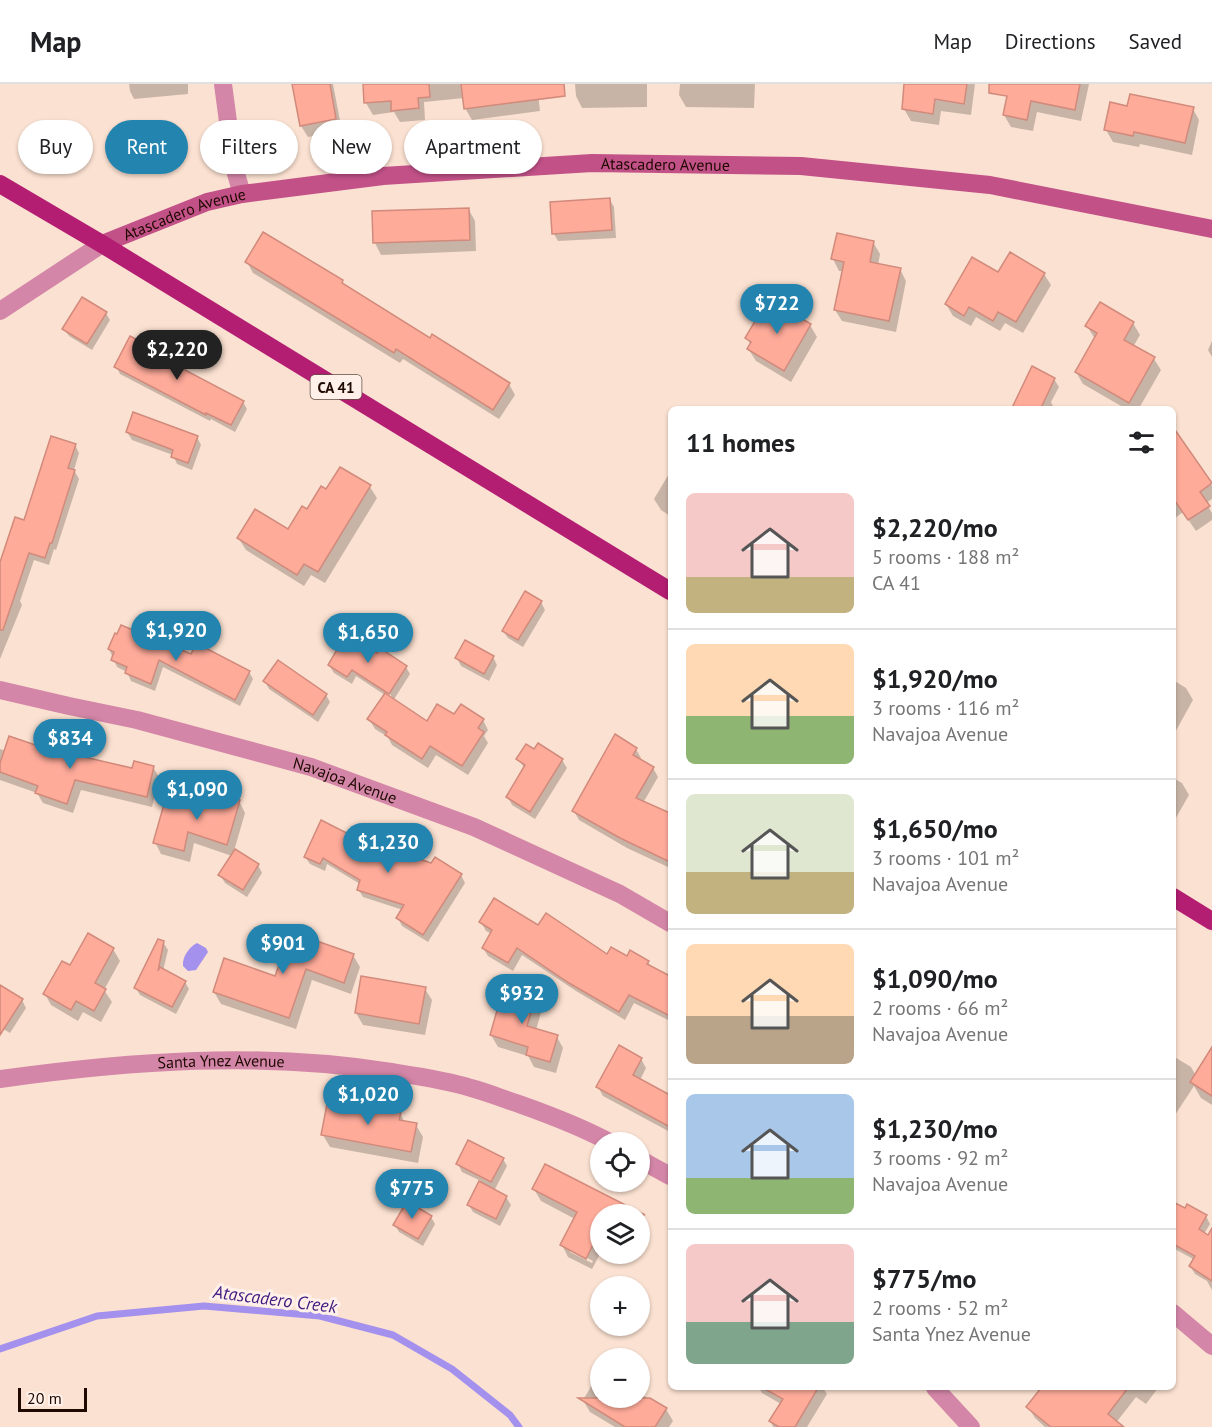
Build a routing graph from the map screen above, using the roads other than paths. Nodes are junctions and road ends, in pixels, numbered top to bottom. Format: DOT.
graph roads {
  1 [pos="223,84"];
  2 [pos="0,184"];
  3 [pos="242,195"];
  4 [pos="1212,229"];
  5 [pos="102,244"];
  6 [pos="0,311"];
  7 [pos="668,590"];
  8 [pos="0,690"];
  9 [pos="1176,899"];
  10 [pos="1212,921"];
  11 [pos="668,922"];
  12 [pos="0,1079"];
  13 [pos="590,1132"];
  14 [pos="650,1165"];
  15 [pos="668,1175"];
  16 [pos="1176,1316"];
  17 [pos="1212,1346"];
  18 [pos="936,1390"];
  19 [pos="971,1427"];
  1 -- 3 [label="street"];
  2 -- 5 [label="main road, CA 41 / CA 41"];
  3 -- 4 [label="main road, Atascadero Avenue"];
  3 -- 5 [label="main road, Atascadero Avenue"];
  5 -- 6 [label="street, Atascadero Avenue"];
  5 -- 7 [label="main road, CA 41 / CA 41"];
  8 -- 11 [label="street, Navajoa Avenue"];
  9 -- 10 [label="main road"];
  12 -- 13 [label="street, Santa Ynez Avenue"];
  14 -- 15 [label="street"];
  16 -- 17 [label="street"];
  18 -- 19 [label="street"];
}
